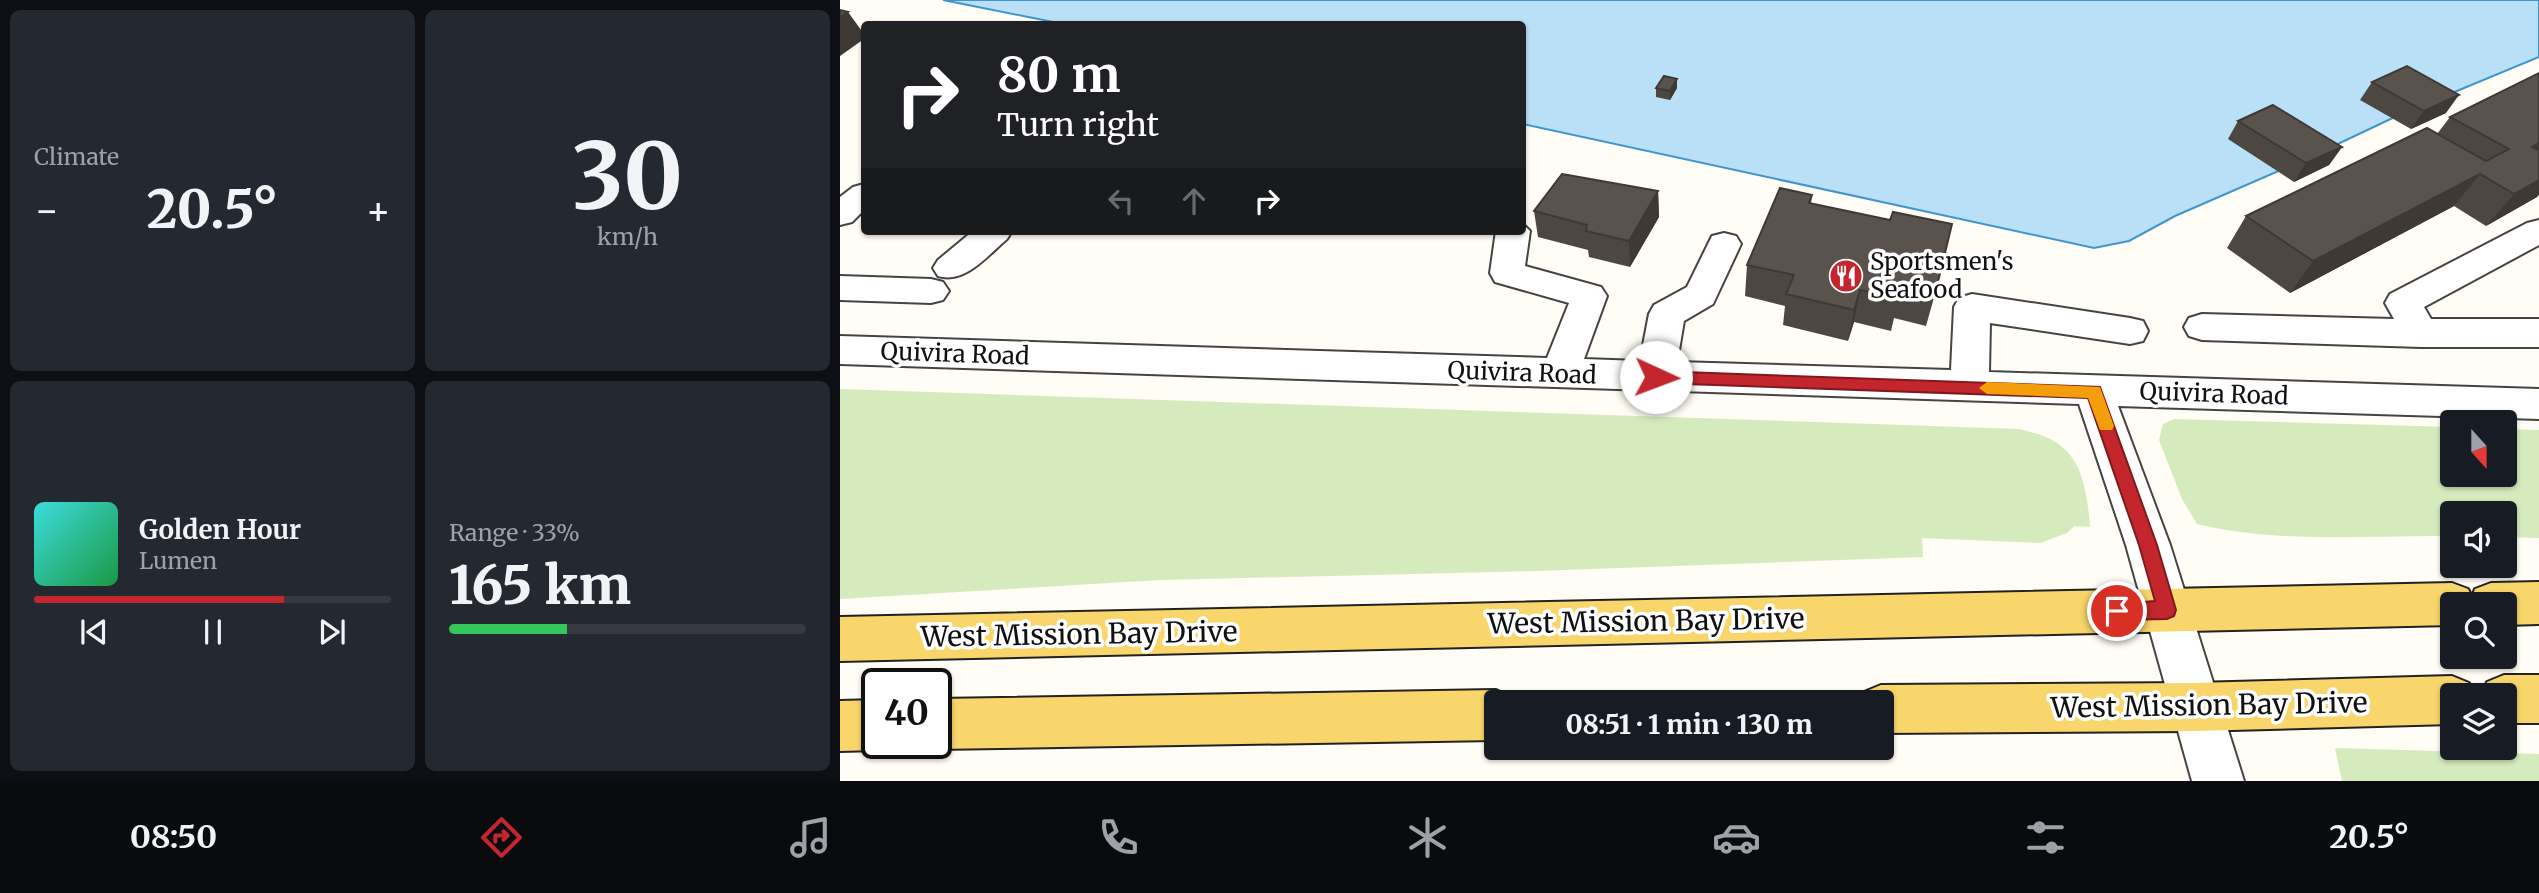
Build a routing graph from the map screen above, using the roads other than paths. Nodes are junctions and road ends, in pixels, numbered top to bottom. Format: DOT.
graph roads {
  1 [pos="861,196"];
  2 [pos="840,214"];
  3 [pos="2539,231"];
  4 [pos="991,235"];
  5 [pos="1512,235"];
  6 [pos="1724,244"];
  7 [pos="840,288"];
  8 [pos="2202,327"];
  9 [pos="2130,331"];
  10 [pos="2421,333"];
  11 [pos="2539,334"];
  12 [pos="840,351"];
  13 [pos="1560,374"];
  14 [pos="1656,377"];
  15 [pos="1970,387"];
  16 [pos="2094,392"];
  17 [pos="2539,404"];
  18 [pos="2517,603"];
  19 [pos="2539,603"];
  20 [pos="2440,604"];
  21 [pos="2167,610"];
  22 [pos="840,639"];
  23 [pos="2517,699"];
  24 [pos="2539,699"];
  25 [pos="2440,700"];
  26 [pos="2195,707"];
  27 [pos="1894,709"];
  28 [pos="1484,715"];
  29 [pos="952,724"];
  30 [pos="861,725"];
  31 [pos="840,726"];
  32 [pos="2218,781"];
  1 -- 2 [label="street"];
  3 -- 10 [label="street"];
  4 -- 7 [label="street"];
  5 -- 13 [label="street"];
  6 -- 14 [label="street"];
  8 -- 10 [label="street"];
  9 -- 15 [label="street"];
  10 -- 11 [label="street"];
  12 -- 13 [label="street, Quivira Road"];
  13 -- 14 [label="street, Quivira Road"];
  14 -- 15 [label="street, Quivira Road"];
  15 -- 16 [label="street, Quivira Road"];
  16 -- 17 [label="street, Quivira Road"];
  16 -- 21 [label="street"];
  18 -- 19 [label="main road"];
  20 -- 21 [label="main road, West Mission Bay Drive"];
  21 -- 22 [label="main road, West Mission Bay Drive"];
  21 -- 26 [label="street"];
  23 -- 24 [label="main road"];
  25 -- 26 [label="main road, West Mission Bay Drive"];
  26 -- 27 [label="main road, West Mission Bay Drive"];
  26 -- 32 [label="street"];
  28 -- 29 [label="main road"];
  30 -- 31 [label="main road"];
}
